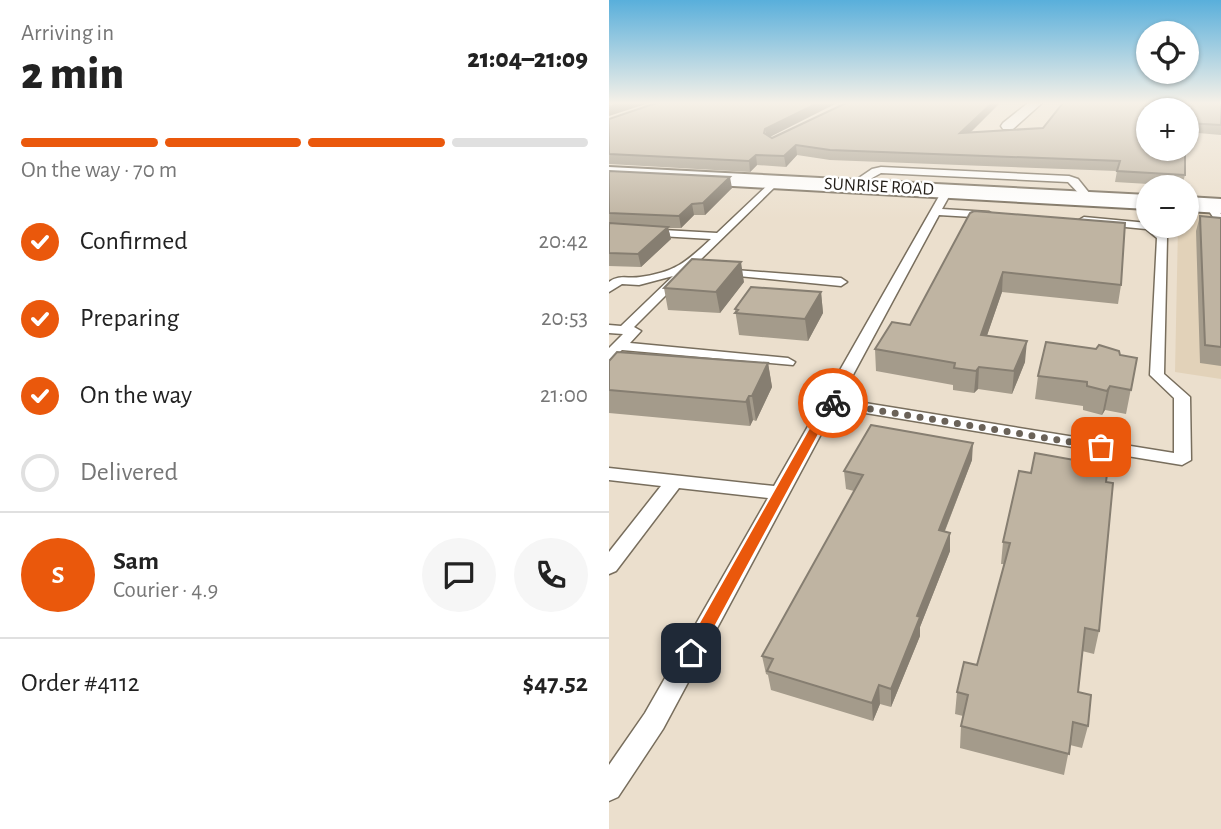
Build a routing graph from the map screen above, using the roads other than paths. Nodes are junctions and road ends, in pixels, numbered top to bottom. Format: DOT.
graph roads {
  1 [pos="609,173"];
  2 [pos="776,182"];
  3 [pos="851,186"];
  4 [pos="947,191"];
  5 [pos="1090,199"];
  6 [pos="1136,201"];
  7 [pos="1199,207"];
  8 [pos="1217,211"];
  9 [pos="936,212"];
  10 [pos="1002,216"];
  11 [pos="1067,219"];
  12 [pos="1136,225"];
  13 [pos="609,230"];
  14 [pos="720,236"];
  15 [pos="1162,238"];
  16 [pos="693,269"];
  17 [pos="712,271"];
  18 [pos="841,282"];
  19 [pos="609,288"];
  20 [pos="609,329"];
  21 [pos="624,330"];
  22 [pos="614,351"];
  23 [pos="788,362"];
  24 [pos="830,402"];
  25 [pos="609,474"];
  26 [pos="675,480"];
  27 [pos="780,493"];
  28 [pos="609,566"];
  29 [pos="609,788"];
  1 -- 2 [label="main road, SUNRISE ROAD"];
  2 -- 3 [label="main road, SUNRISE ROAD"];
  2 -- 14 [label="lane"];
  3 -- 4 [label="main road, SUNRISE ROAD"];
  3 -- 5 [label="lane"];
  4 -- 5 [label="main road, SUNRISE ROAD"];
  4 -- 9 [label="lane"];
  5 -- 6 [label="main road, SUNRISE ROAD"];
  7 -- 8 [label="main road"];
  9 -- 10 [label="lane"];
  9 -- 24 [label="lane"];
  11 -- 12 [label="lane"];
  13 -- 14 [label="lane"];
  14 -- 16 [label="lane"];
  15 -- 24 [label="lane"];
  16 -- 19 [label="lane"];
  16 -- 21 [label="lane"];
  17 -- 18 [label="lane"];
  20 -- 21 [label="lane"];
  21 -- 22 [label="lane"];
  22 -- 23 [label="lane"];
  24 -- 27 [label="lane"];
  25 -- 26 [label="lane"];
  26 -- 27 [label="lane"];
  26 -- 28 [label="lane"];
  27 -- 29 [label="lane"];
}
